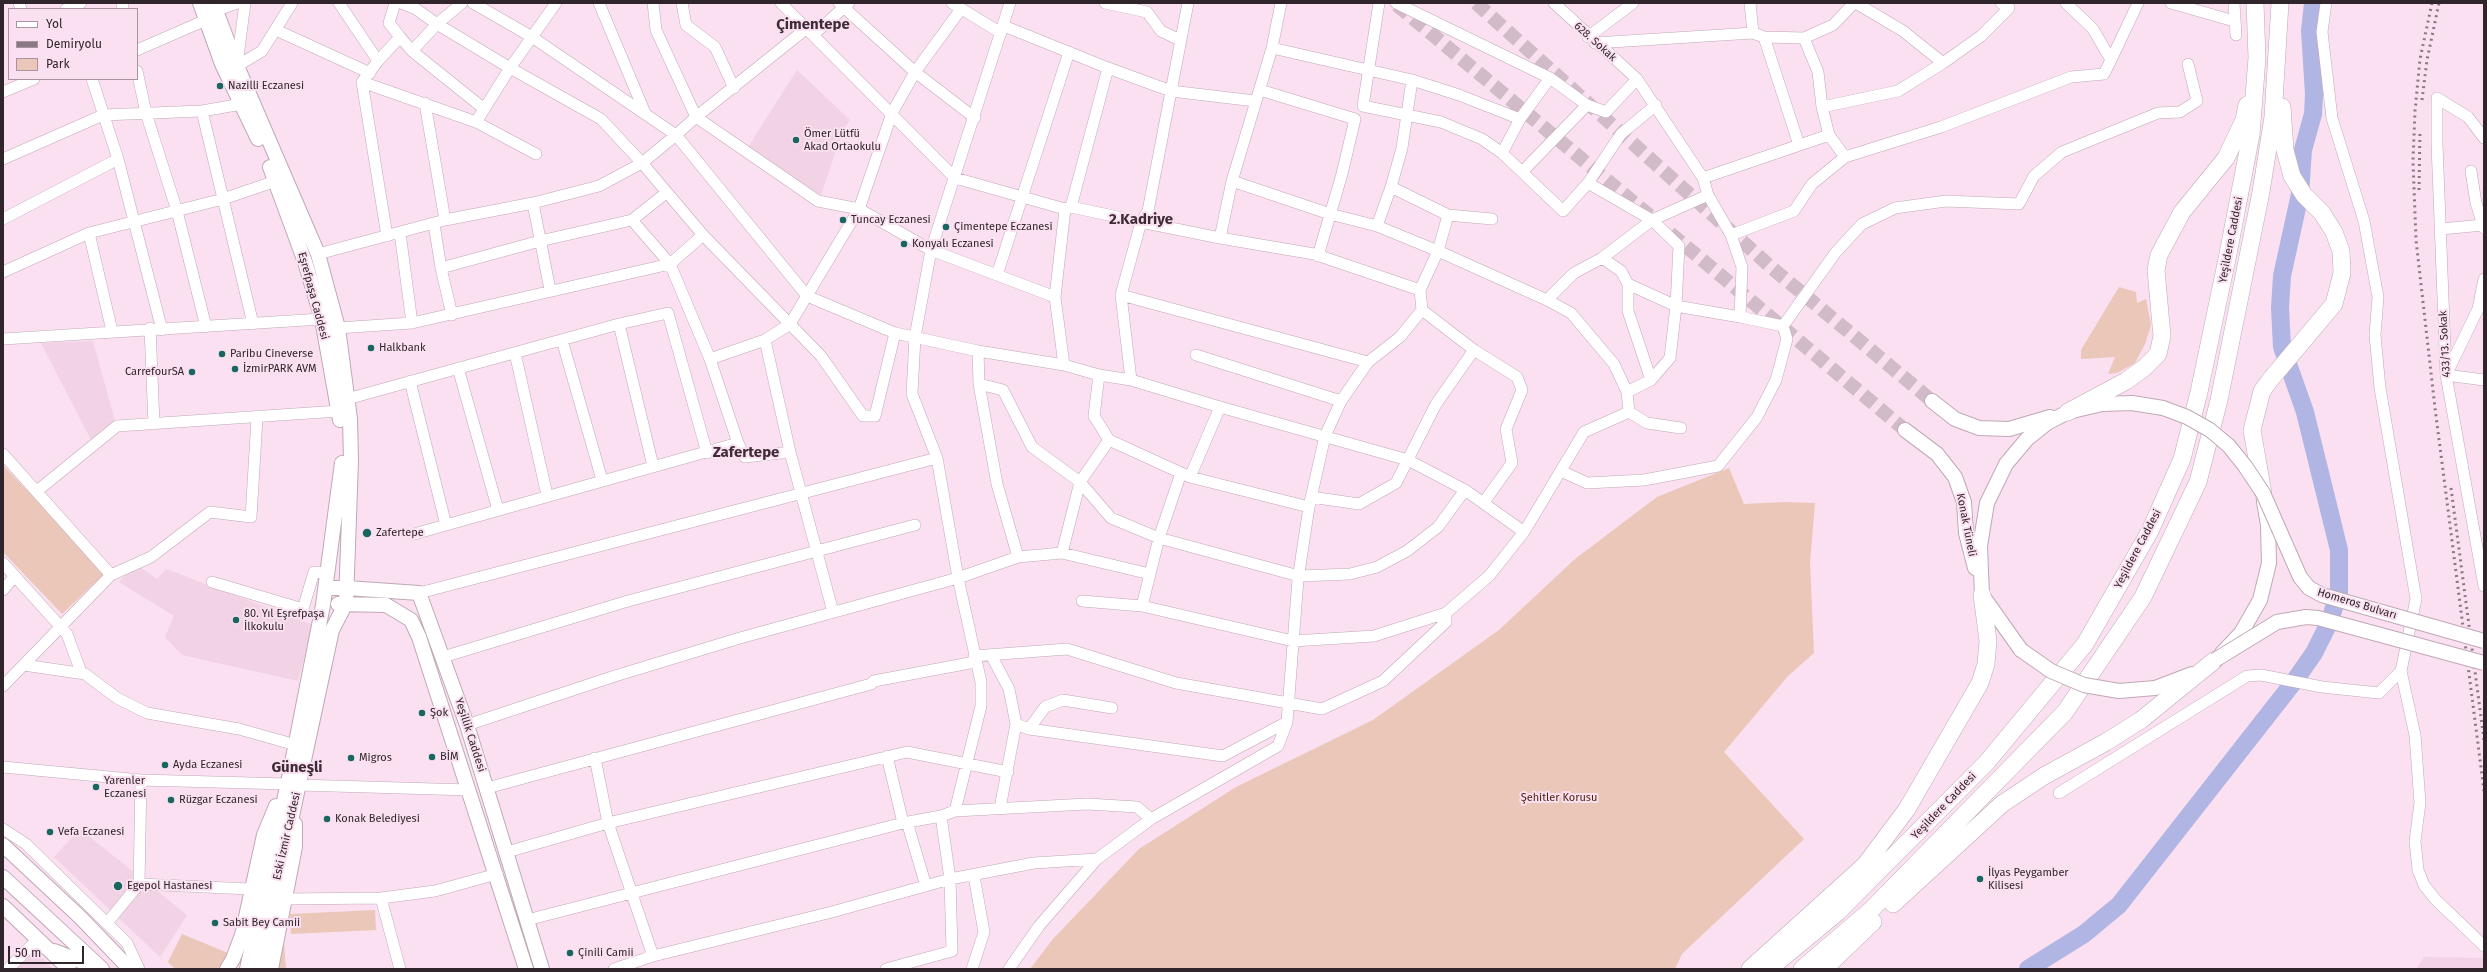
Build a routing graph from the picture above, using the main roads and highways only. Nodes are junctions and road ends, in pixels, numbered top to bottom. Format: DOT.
graph roads {
  1 [pos="200,3"];
  2 [pos="2255,3"];
  3 [pos="2280,3"];
  4 [pos="211,11"];
  5 [pos="2278,36"];
  6 [pos="2257,58"];
  7 [pos="1932,401"];
  8 [pos="2068,412"];
  9 [pos="1905,430"];
  10 [pos="2263,493"];
  11 [pos="326,588"];
  12 [pos="347,588"];
  13 [pos="1982,595"];
  14 [pos="346,602"];
  15 [pos="323,605"];
  16 [pos="2484,641"];
  17 [pos="2215,660"];
  18 [pos="2484,663"];
  19 [pos="294,790"];
  20 [pos="3,845"];
  21 [pos="277,852"];
  22 [pos="3,877"];
  23 [pos="3,906"];
  24 [pos="48,949"];
  25 [pos="69,969"];
  26 [pos="102,969"];
  27 [pos="130,969"];
  28 [pos="227,969"];
  29 [pos="247,969"];
  30 [pos="259,969"];
  31 [pos="271,969"];
  32 [pos="526,969"];
  33 [pos="542,969"];
  34 [pos="1750,969"];
  35 [pos="1769,969"];
  36 [pos="1802,969"];
  37 [pos="1824,969"];
  1 -- 4 [label="main road, Eşrefpaşa Caddesi"];
  2 -- 6 [label="highway, Yeşildere Caddesi"];
  3 -- 5 [label="highway, Yeşildere Caddesi"];
  4 -- 11 [label="main road, Eşrefpaşa Caddesi"];
  4 -- 12 [label="main road, Eşrefpaşa Caddesi"];
  5 -- 10 [label="highway"];
  5 -- 36 [label="highway, Yeşildere Caddesi"];
  6 -- 8 [label="highway"];
  6 -- 35 [label="highway, Yeşildere Caddesi"];
  7 -- 8 [label="main road"];
  8 -- 10 [label="main road, Homeros Bulvarı, bridge"];
  8 -- 13 [label="main road"];
  9 -- 13 [label="main road, Konak Tüneli"];
  10 -- 16 [label="main road, Homeros Bulvarı, bridge"];
  10 -- 17 [label="main road, bridge"];
  11 -- 12 [label="main road"];
  11 -- 15 [label="main road, Eşrefpaşa Caddesi"];
  12 -- 14 [label="main road, Eski İzmir Caddesi"];
  12 -- 33 [label="main road, Yeşillik Caddesi"];
  13 -- 17 [label="main road, bridge"];
  13 -- 34 [label="highway"];
  14 -- 15 [label="main road, Yeşillik Caddesi"];
  14 -- 19 [label="main road, Eski İzmir Caddesi"];
  14 -- 32 [label="main road, Yeşillik Caddesi"];
  15 -- 19 [label="main road, Eski İzmir Caddesi"];
  17 -- 18 [label="main road, Homeros Bulvarı, bridge"];
  17 -- 37 [label="highway"];
  19 -- 21 [label="main road, Eski İzmir Caddesi"];
  19 -- 28 [label="main road"];
  19 -- 31 [label="main road"];
  20 -- 27 [label="main road"];
  21 -- 29 [label="main road, Eski İzmir Caddesi"];
  21 -- 30 [label="main road, Eski İzmir Caddesi"];
  22 -- 26 [label="main road"];
  23 -- 24 [label="main road"];
  24 -- 25 [label="main road"];
  24 -- 26 [label="main road"];
}
